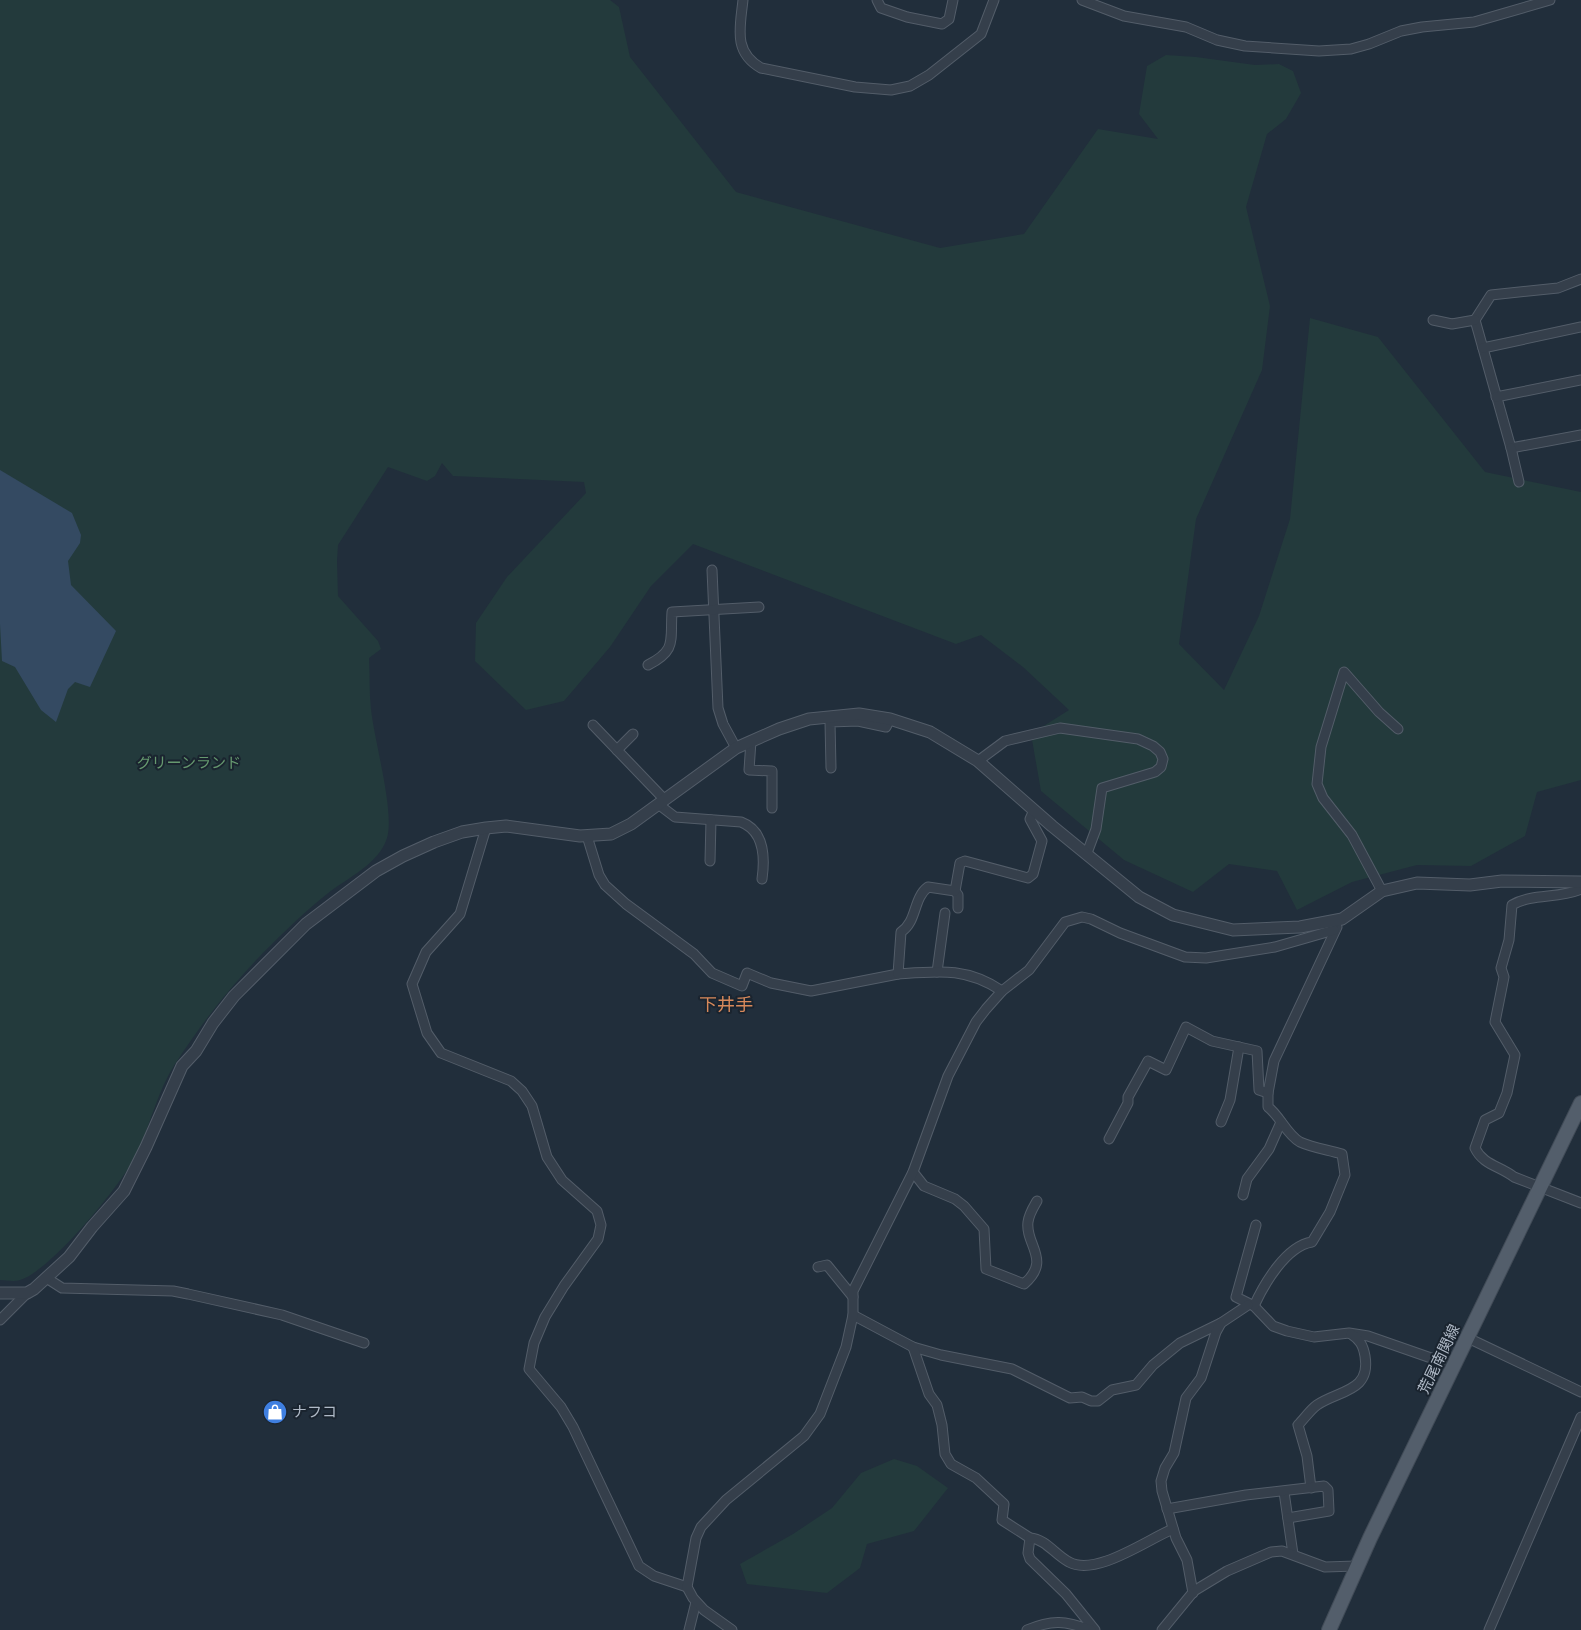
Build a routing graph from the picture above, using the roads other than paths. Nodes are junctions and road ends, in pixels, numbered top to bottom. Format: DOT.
graph roads {
  1 [pos="743,0"];
  2 [pos="877,0"];
  3 [pos="954,0"];
  4 [pos="994,0"];
  5 [pos="1082,0"];
  6 [pos="1532,0"];
  7 [pos="1550,0"];
  8 [pos="1524,9"];
  9 [pos="1581,279"];
  10 [pos="1433,320"];
  11 [pos="1475,320"];
  12 [pos="1581,327"];
  13 [pos="1483,348"];
  14 [pos="1581,380"];
  15 [pos="1496,397"];
  16 [pos="1581,435"];
  17 [pos="1511,448"];
  18 [pos="1520,482"];
  19 [pos="712,570"];
  20 [pos="759,607"];
  21 [pos="714,611"];
  22 [pos="648,665"];
  23 [pos="890,719"];
  24 [pos="593,725"];
  25 [pos="1398,729"];
  26 [pos="633,734"];
  27 [pos="751,742"];
  28 [pos="736,748"];
  29 [pos="617,750"];
  30 [pos="978,761"];
  31 [pos="831,768"];
  32 [pos="661,802"];
  33 [pos="772,808"];
  34 [pos="1034,810"];
  35 [pos="711,820"];
  36 [pos="486,828"];
  37 [pos="587,836"];
  38 [pos="1087,853"];
  39 [pos="710,861"];
  40 [pos="762,879"];
  41 [pos="1581,882"];
  42 [pos="1581,889"];
  43 [pos="955,891"];
  44 [pos="1382,891"];
  45 [pos="958,908"];
  46 [pos="945,913"];
  47 [pos="1342,919"];
  48 [pos="1334,930"];
  49 [pos="937,972"];
  50 [pos="898,974"];
  51 [pos="1002,991"];
  52 [pos="1239,1047"];
  53 [pos="1268,1093"];
  54 [pos="1581,1103"];
  55 [pos="1221,1122"];
  56 [pos="1281,1122"];
  57 [pos="1108,1140"];
  58 [pos="913,1172"];
  59 [pos="1539,1188"];
  60 [pos="1243,1195"];
  61 [pos="1037,1201"];
  62 [pos="1581,1203"];
  63 [pos="1256,1225"];
  64 [pos="818,1267"];
  65 [pos="48,1279"];
  66 [pos="0,1293"];
  67 [pos="27,1293"];
  68 [pos="853,1297"];
  69 [pos="1251,1306"];
  70 [pos="853,1315"];
  71 [pos="0,1320"];
  72 [pos="1221,1323"];
  73 [pos="1349,1333"];
  74 [pos="1468,1338"];
  75 [pos="364,1343"];
  76 [pos="913,1347"];
  77 [pos="1454,1366"];
  78 [pos="1581,1392"];
  79 [pos="1581,1417"];
  80 [pos="1311,1488"];
  81 [pos="1284,1492"];
  82 [pos="1167,1509"];
  83 [pos="1288,1518"];
  84 [pos="1173,1529"];
  85 [pos="1030,1538"];
  86 [pos="1293,1554"];
  87 [pos="1356,1566"];
  88 [pos="687,1587"];
  89 [pos="1193,1593"];
  90 [pos="696,1602"];
  91 [pos="689,1630"];
  92 [pos="732,1630"];
  93 [pos="1027,1630"];
  94 [pos="1093,1630"];
  95 [pos="1162,1630"];
  96 [pos="1329,1630"];
  97 [pos="1489,1630"];
  1 -- 4 [label="street"];
  2 -- 3 [label="street"];
  5 -- 8 [label="street"];
  6 -- 8 [label="street"];
  7 -- 8 [label="street"];
  9 -- 11 [label="street"];
  10 -- 11 [label="street"];
  11 -- 13 [label="street"];
  12 -- 13 [label="street"];
  13 -- 15 [label="street"];
  14 -- 15 [label="street"];
  15 -- 17 [label="street"];
  16 -- 17 [label="street"];
  17 -- 18 [label="street"];
  19 -- 21 [label="street"];
  20 -- 21 [label="street"];
  21 -- 22 [label="street"];
  21 -- 28 [label="street"];
  23 -- 27 [label="street"];
  23 -- 30 [label="street"];
  23 -- 31 [label="street"];
  24 -- 29 [label="street"];
  25 -- 44 [label="street"];
  26 -- 29 [label="street"];
  27 -- 28 [label="street"];
  27 -- 33 [label="street"];
  28 -- 32 [label="street"];
  29 -- 32 [label="street"];
  30 -- 34 [label="street"];
  30 -- 38 [label="street"];
  32 -- 35 [label="street"];
  32 -- 37 [label="street"];
  34 -- 38 [label="street"];
  34 -- 43 [label="street"];
  35 -- 39 [label="street"];
  35 -- 40 [label="street"];
  36 -- 37 [label="street"];
  36 -- 65 [label="street"];
  36 -- 88 [label="street"];
  37 -- 50 [label="street"];
  38 -- 47 [label="street"];
  41 -- 44 [label="street"];
  42 -- 59 [label="street"];
  43 -- 45 [label="street"];
  43 -- 50 [label="street"];
  44 -- 47 [label="street"];
  46 -- 49 [label="street"];
  47 -- 48 [label="street"];
  48 -- 51 [label="street"];
  48 -- 53 [label="street"];
  49 -- 50 [label="street"];
  49 -- 51 [label="street"];
  51 -- 58 [label="street"];
  52 -- 53 [label="street"];
  52 -- 55 [label="street"];
  52 -- 57 [label="street"];
  53 -- 56 [label="street"];
  54 -- 59 [label="main road, 荒尾南関線"];
  56 -- 60 [label="street"];
  56 -- 69 [label="street"];
  58 -- 61 [label="street"];
  58 -- 68 [label="street"];
  59 -- 62 [label="street"];
  59 -- 74 [label="main road, 荒尾南関線"];
  63 -- 69 [label="street"];
  64 -- 68 [label="street"];
  65 -- 67 [label="street"];
  65 -- 75 [label="street"];
  66 -- 67 [label="street"];
  67 -- 71 [label="street"];
  68 -- 70 [label="street"];
  69 -- 72 [label="street"];
  69 -- 73 [label="street"];
  70 -- 76 [label="street"];
  70 -- 88 [label="street"];
  72 -- 76 [label="street"];
  72 -- 82 [label="street"];
  73 -- 77 [label="street"];
  73 -- 80 [label="street"];
  74 -- 77 [label="main road, 荒尾南関線"];
  74 -- 78 [label="street"];
  76 -- 85 [label="street"];
  77 -- 87 [label="main road, 荒尾南関線"];
  79 -- 97 [label="street"];
  80 -- 81 [label="street"];
  80 -- 83 [label="street"];
  81 -- 82 [label="street"];
  81 -- 83 [label="street"];
  82 -- 84 [label="street"];
  83 -- 86 [label="street"];
  84 -- 85 [label="street"];
  84 -- 89 [label="street"];
  85 -- 94 [label="street"];
  86 -- 87 [label="street"];
  86 -- 89 [label="street"];
  87 -- 96 [label="main road, 荒尾南関線"];
  88 -- 90 [label="street"];
  89 -- 95 [label="street"];
  90 -- 91 [label="street"];
  90 -- 92 [label="street"];
  93 -- 94 [label="street"];
}
